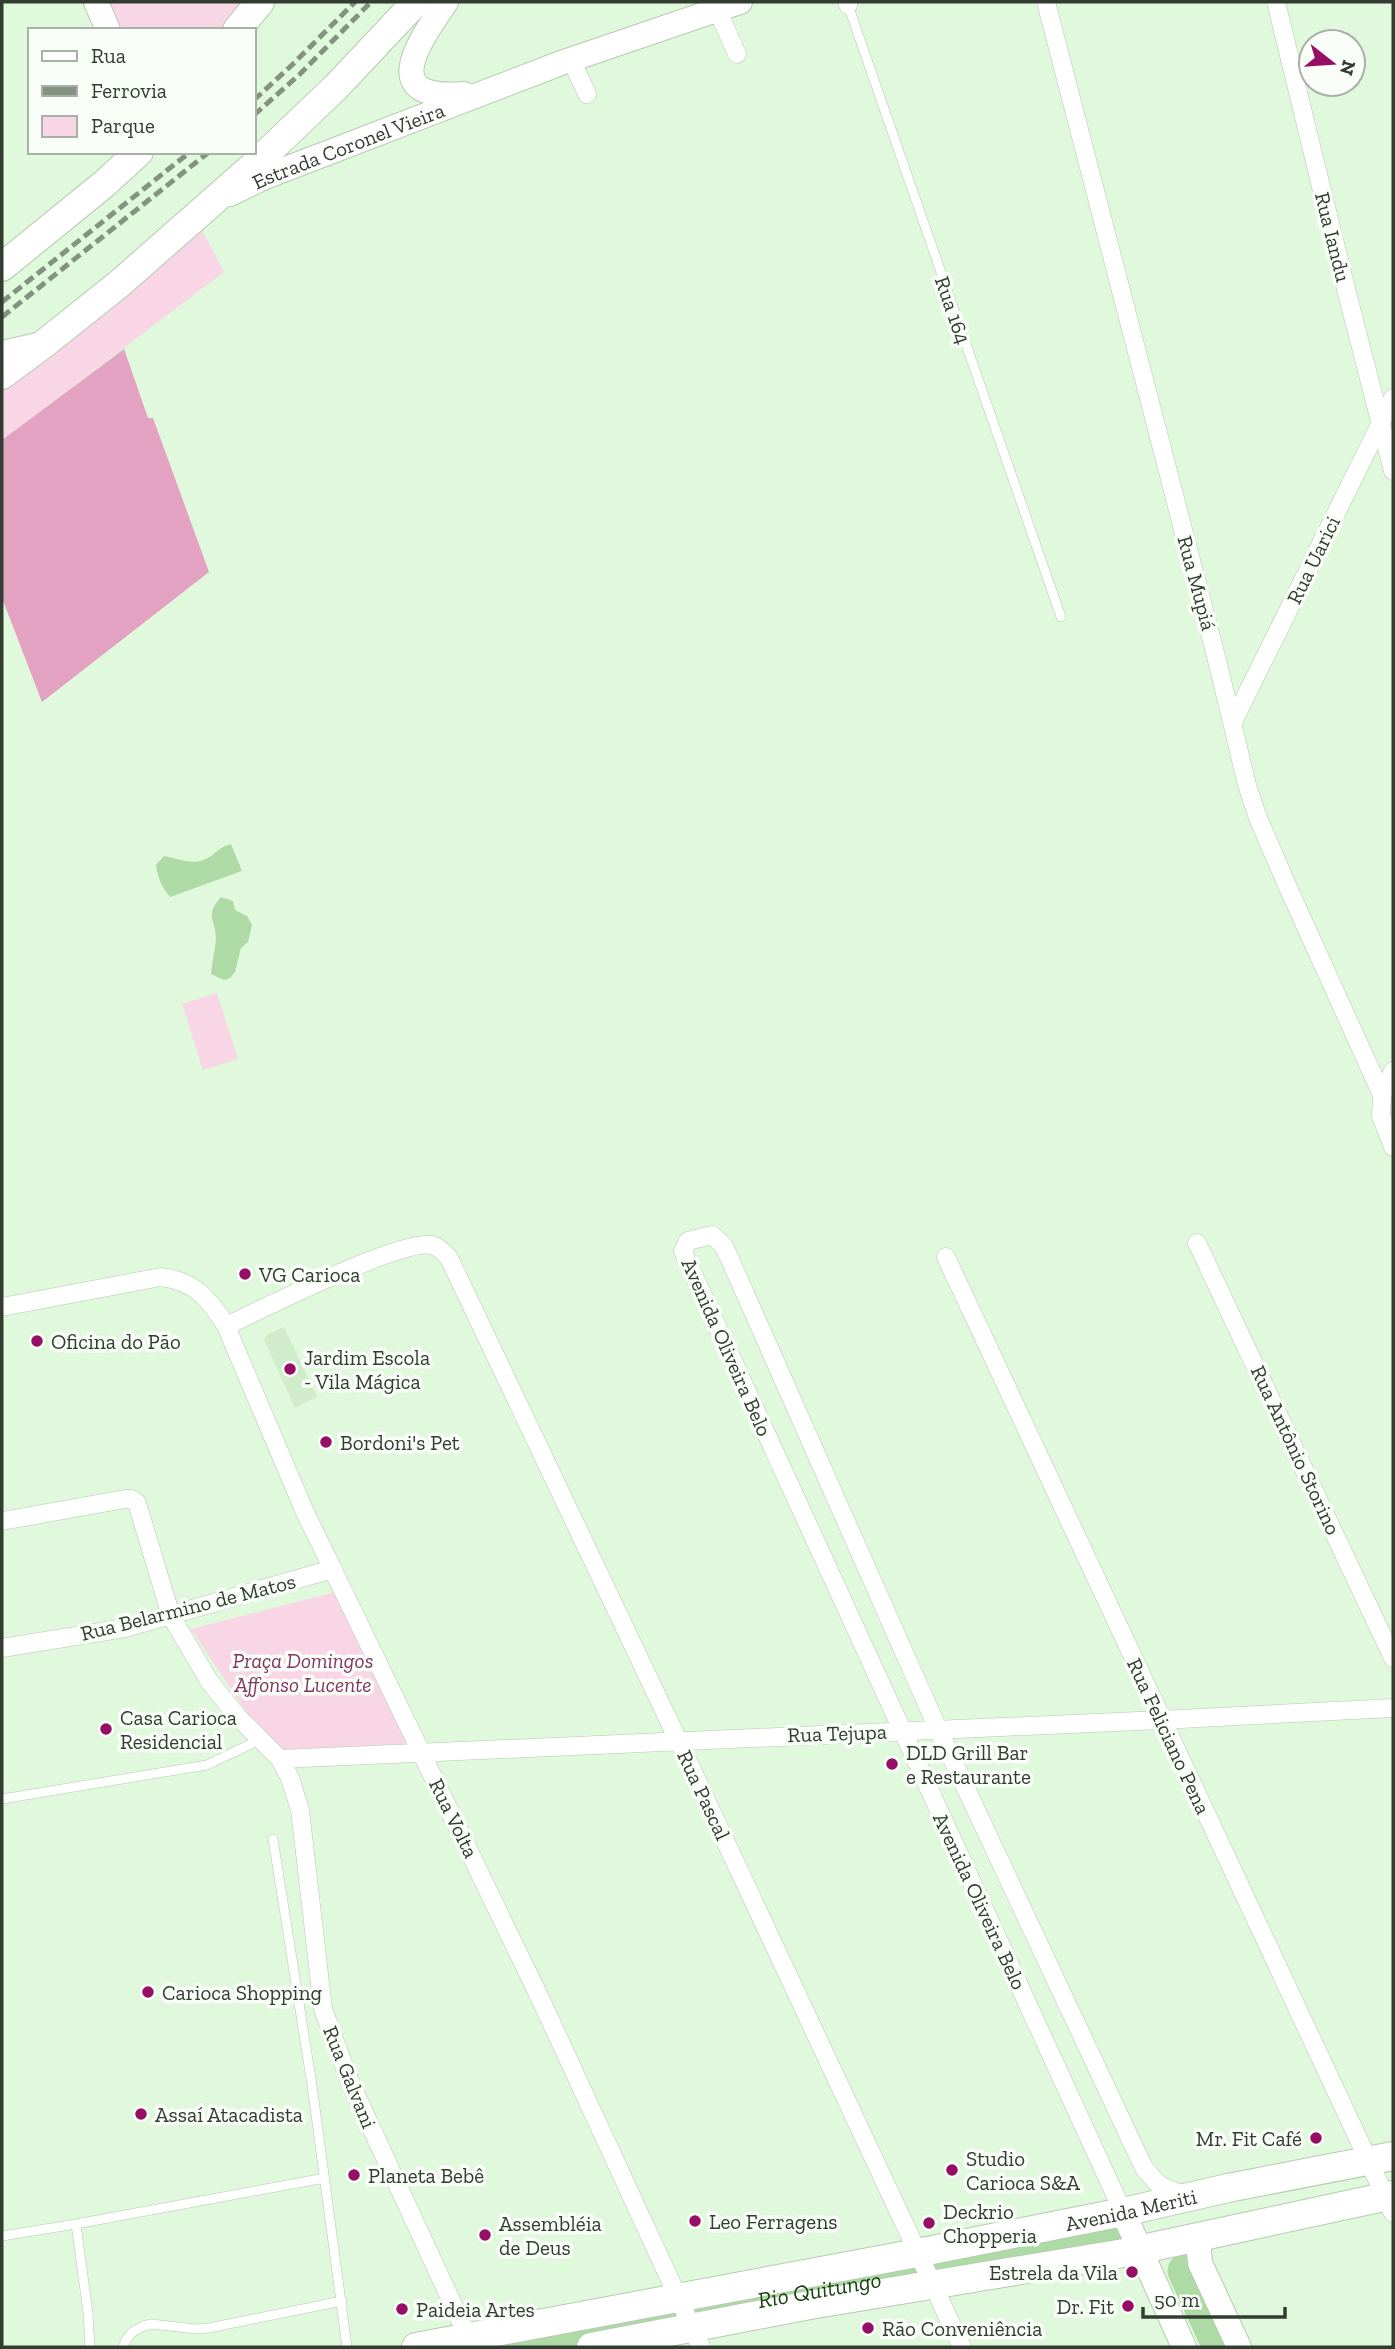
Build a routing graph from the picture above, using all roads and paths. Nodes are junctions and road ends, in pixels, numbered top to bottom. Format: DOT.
graph roads {
  1 [pos="96,2"];
  2 [pos="260,2"];
  3 [pos="416,2"];
  4 [pos="446,2"];
  5 [pos="1046,2"];
  6 [pos="1276,2"];
  7 [pos="848,4"];
  8 [pos="728,6"];
  9 [pos="107,28"];
  10 [pos="239,28"];
  11 [pos="737,54"];
  12 [pos="571,59"];
  13 [pos="485,91"];
  14 [pos="587,94"];
  15 [pos="121,154"];
  16 [pos="137,154"];
  17 [pos="212,202"];
  18 [pos="2,248"];
  19 [pos="2,267"];
  20 [pos="45,343"];
  21 [pos="2,353"];
  22 [pos="2,374"];
  23 [pos="1393,398"];
  24 [pos="1380,424"];
  25 [pos="1393,471"];
  26 [pos="1061,617"];
  27 [pos="1233,722"];
  28 [pos="1393,1071"];
  29 [pos="1382,1094"];
  30 [pos="1393,1147"];
  31 [pos="1197,1243"];
  32 [pos="946,1257"];
  33 [pos="2,1307"];
  34 [pos="226,1326"];
  35 [pos="2,1521"];
  36 [pos="333,1569"];
  37 [pos="171,1616"];
  38 [pos="2,1648"];
  39 [pos="1393,1658"];
  40 [pos="1393,1708"];
  41 [pos="1161,1720"];
  42 [pos="938,1729"];
  43 [pos="902,1731"];
  44 [pos="259,1740"];
  45 [pos="678,1740"];
  46 [pos="423,1754"];
  47 [pos="280,1759"];
  48 [pos="2,1799"];
  49 [pos="273,1839"];
  50 [pos="1381,2158"];
  51 [pos="325,2178"];
  52 [pos="1188,2197"];
  53 [pos="1391,2202"];
  54 [pos="1123,2212"];
  55 [pos="76,2224"];
  56 [pos="2,2236"];
  57 [pos="1198,2239"];
  58 [pos="1140,2250"];
  59 [pos="925,2269"];
  60 [pos="342,2301"];
  61 [pos="690,2320"];
  62 [pos="468,2337"];
  63 [pos="90,2347"];
  64 [pos="122,2347"];
  65 [pos="347,2347"];
  66 [pos="416,2347"];
  67 [pos="591,2347"];
  68 [pos="962,2347"];
  69 [pos="1184,2347"];
  70 [pos="1239,2347"];
  1 -- 9 [label="street"];
  2 -- 10 [label="main road"];
  3 -- 17 [label="main road"];
  4 -- 13 [label="street, Estrada Coronel Vieira"];
  5 -- 27 [label="street, Rua Mupiá"];
  6 -- 24 [label="street, Rua Iandu"];
  7 -- 26 [label="lane, Rua 164"];
  8 -- 11 [label="street"];
  8 -- 12 [label="street, Estrada Coronel Vieira"];
  12 -- 13 [label="street, Estrada Coronel Vieira"];
  12 -- 14 [label="street"];
  13 -- 17 [label="street, Estrada Coronel Vieira"];
  15 -- 18 [label="main road"];
  16 -- 19 [label="main road"];
  17 -- 20 [label="main road"];
  20 -- 21 [label="street"];
  20 -- 22 [label="main road"];
  23 -- 24 [label="street, Rua Uarici"];
  24 -- 25 [label="street, Rua Iandu"];
  24 -- 27 [label="street, Rua Uarici"];
  27 -- 29 [label="street, Rua Mupiá"];
  28 -- 29 [label="street"];
  29 -- 30 [label="street, Rua Mupiá"];
  31 -- 39 [label="street, Rua Antônio Storino"];
  32 -- 41 [label="street, Rua Feliciano Pena"];
  33 -- 34 [label="street, Rua Volta"];
  34 -- 36 [label="street, Rua Volta"];
  34 -- 45 [label="street, Rua Pascal"];
  35 -- 37 [label="street"];
  36 -- 37 [label="street, Rua Belarmino de Matos"];
  36 -- 46 [label="street, Rua Volta"];
  37 -- 38 [label="street, Rua Belarmino de Matos"];
  37 -- 44 [label="street"];
  40 -- 41 [label="street, Rua Tejupa"];
  41 -- 42 [label="street, Rua Tejupa"];
  41 -- 50 [label="street, Rua Feliciano Pena"];
  42 -- 43 [label="street, Rua Tejupa"];
  42 -- 43 [label="street, Avenida Oliveira Belo"];
  42 -- 52 [label="street, Avenida Oliveira Belo"];
  43 -- 45 [label="street, Rua Tejupa"];
  43 -- 54 [label="street, Avenida Oliveira Belo"];
  44 -- 47 [label="street"];
  44 -- 48 [label="lane"];
  45 -- 46 [label="street, Rua Tejupa"];
  45 -- 59 [label="street, Rua Pascal"];
  46 -- 47 [label="street, Rua Tejupa"];
  46 -- 61 [label="street, Rua Volta"];
  47 -- 62 [label="street, Rua Galvani"];
  49 -- 51 [label="lane"];
  50 -- 52 [label="main road, Avenida Meriti"];
  50 -- 53 [label="street, Rua Feliciano Pena"];
  51 -- 55 [label="lane"];
  51 -- 60 [label="lane"];
  52 -- 54 [label="main road, Avenida Meriti"];
  53 -- 57 [label="main road, Avenida Meriti"];
  54 -- 58 [label="street, Avenida Oliveira Belo"];
  54 -- 59 [label="main road, Avenida Meriti"];
  55 -- 56 [label="lane"];
  55 -- 63 [label="lane"];
  57 -- 58 [label="main road, Avenida Meriti"];
  57 -- 70 [label="street"];
  58 -- 59 [label="main road, Avenida Meriti"];
  58 -- 69 [label="street, Avenida Oliveira Belo"];
  59 -- 61 [label="main road, Avenida Meriti"];
  59 -- 68 [label="street, Rua Pascal"];
  60 -- 64 [label="lane"];
  60 -- 65 [label="lane"];
  61 -- 62 [label="main road, Avenida Meriti"];
  61 -- 67 [label="main road, Avenida Meriti"];
  62 -- 66 [label="main road, Avenida Meriti"];
}
